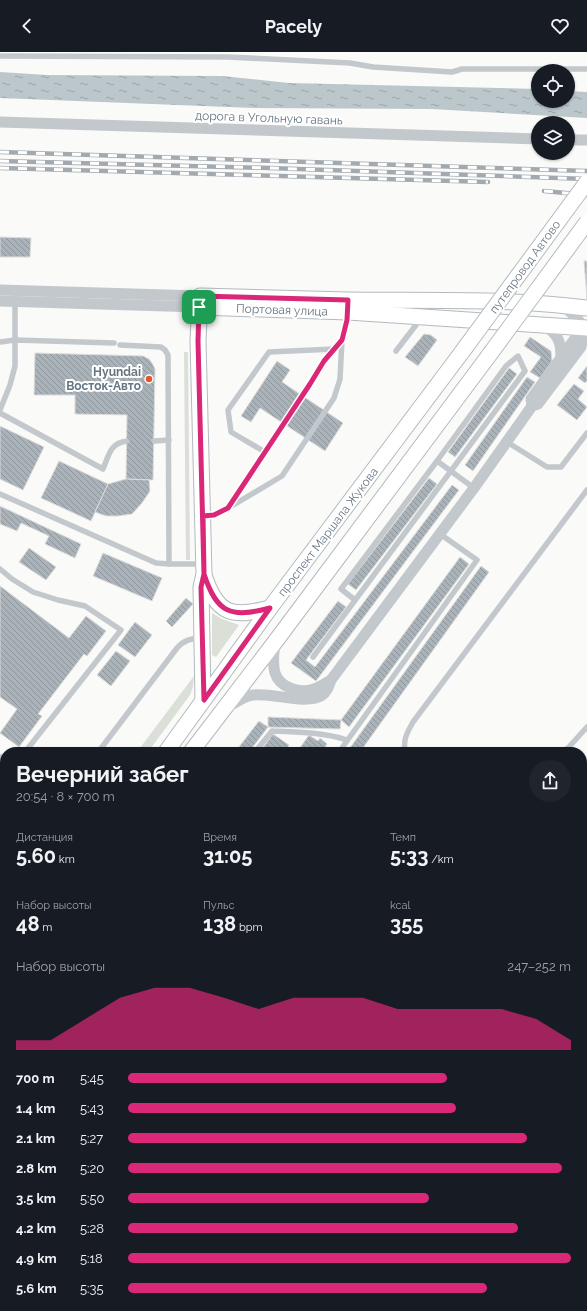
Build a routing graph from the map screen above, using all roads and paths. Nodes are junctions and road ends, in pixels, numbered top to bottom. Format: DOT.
graph roads {
  1 [pos="0,56"];
  2 [pos="587,69"];
  3 [pos="0,122"];
  4 [pos="531,139"];
  5 [pos="575,140"];
  6 [pos="587,140"];
  7 [pos="587,182"];
  8 [pos="587,222"];
  9 [pos="0,290"];
  10 [pos="15,290"];
  11 [pos="0,301"];
  12 [pos="199,301"];
  13 [pos="15,302"];
  14 [pos="562,305"];
  15 [pos="348,306"];
  16 [pos="587,308"];
  17 [pos="417,317"];
  18 [pos="545,325"];
  19 [pos="585,327"];
  20 [pos="15,340"];
  21 [pos="342,340"];
  22 [pos="0,342"];
  23 [pos="587,346"];
  24 [pos="334,349"];
  25 [pos="396,351"];
  26 [pos="462,352"];
  27 [pos="490,354"];
  28 [pos="576,355"];
  29 [pos="561,356"];
  30 [pos="532,406"];
  31 [pos="0,411"];
  32 [pos="587,433"];
  33 [pos="168,440"];
  34 [pos="127,441"];
  35 [pos="154,441"];
  36 [pos="507,442"];
  37 [pos="265,452"];
  38 [pos="437,460"];
  39 [pos="451,471"];
  40 [pos="474,488"];
  41 [pos="587,490"];
  42 [pos="0,494"];
  43 [pos="228,508"];
  44 [pos="203,516"];
  45 [pos="440,534"];
  46 [pos="170,564"];
  47 [pos="0,569"];
  48 [pos="204,569"];
  49 [pos="355,600"];
  50 [pos="270,608"];
  51 [pos="202,638"];
  52 [pos="275,642"];
  53 [pos="313,657"];
  54 [pos="331,680"];
  55 [pos="204,700"];
  56 [pos="224,709"];
  57 [pos="587,727"];
  58 [pos="347,740"];
  59 [pos="29,747"];
  60 [pos="103,747"];
  61 [pos="170,747"];
  62 [pos="195,747"];
  63 [pos="259,747"];
  64 [pos="342,747"];
  65 [pos="403,747"];
  66 [pos="569,747"];
  1 -- 2 [label="lane"];
  3 -- 4 [label="street, дорога в Угольную гавань"];
  5 -- 6 [label="street"];
  7 -- 26 [label="main road, путепровод Автово, bridge"];
  8 -- 27 [label="main road, путепровод Автово, bridge"];
  9 -- 10 [label="street, Портовая улица"];
  10 -- 12 [label="street, Портовая улица"];
  10 -- 13 [label="lane"];
  11 -- 13 [label="street, Портовая улица"];
  12 -- 13 [label="street, Портовая улица"];
  12 -- 15 [label="main road, Портовая улица"];
  12 -- 44 [label="main road"];
  13 -- 20 [label="lane"];
  14 -- 15 [label="main road, Портовая улица"];
  14 -- 16 [label="main road, Портовая улица"];
  14 -- 19 [label="street"];
  15 -- 17 [label="main road, Портовая улица"];
  15 -- 21 [label="lane"];
  17 -- 18 [label="main road, Портовая улица"];
  17 -- 25 [label="lane"];
  18 -- 19 [label="main road, Портовая улица"];
  18 -- 29 [label="street"];
  19 -- 28 [label="street"];
  19 -- 29 [label="street"];
  20 -- 22 [label="lane"];
  20 -- 31 [label="lane"];
  20 -- 33 [label="lane"];
  21 -- 24 [label="lane"];
  21 -- 43 [label="lane"];
  23 -- 28 [label="street"];
  24 -- 37 [label="lane"];
  24 -- 37 [label="lane"];
  26 -- 50 [label="main road, проспект Маршала Жукова"];
  27 -- 52 [label="main road, проспект Маршала Жукова"];
  28 -- 30 [label="street"];
  29 -- 30 [label="street"];
  30 -- 36 [label="street"];
  31 -- 34 [label="lane"];
  32 -- 36 [label="lane"];
  33 -- 35 [label="lane"];
  33 -- 46 [label="lane"];
  36 -- 40 [label="street"];
  37 -- 43 [label="lane"];
  38 -- 39 [label="lane"];
  38 -- 39 [label="lane"];
  38 -- 49 [label="lane"];
  39 -- 40 [label="lane"];
  39 -- 49 [label="lane"];
  40 -- 45 [label="street"];
  41 -- 65 [label="lane"];
  42 -- 46 [label="lane"];
  43 -- 44 [label="lane"];
  44 -- 48 [label="main road"];
  45 -- 54 [label="street"];
  45 -- 58 [label="lane"];
  46 -- 48 [label="lane"];
  47 -- 59 [label="lane"];
  48 -- 50 [label="main road"];
  48 -- 51 [label="main road"];
  49 -- 53 [label="lane"];
  50 -- 55 [label="main road, проспект Маршала Жукова"];
  51 -- 55 [label="main road"];
  51 -- 60 [label="lane"];
  52 -- 54 [label="street"];
  52 -- 56 [label="main road, проспект Маршала Жукова"];
  54 -- 56 [label="street"];
  55 -- 61 [label="main road, проспект Маршала Жукова"];
  56 -- 62 [label="main road, проспект Маршала Жукова"];
  57 -- 66 [label="lane"];
  58 -- 63 [label="lane"];
  58 -- 64 [label="lane"];
}
